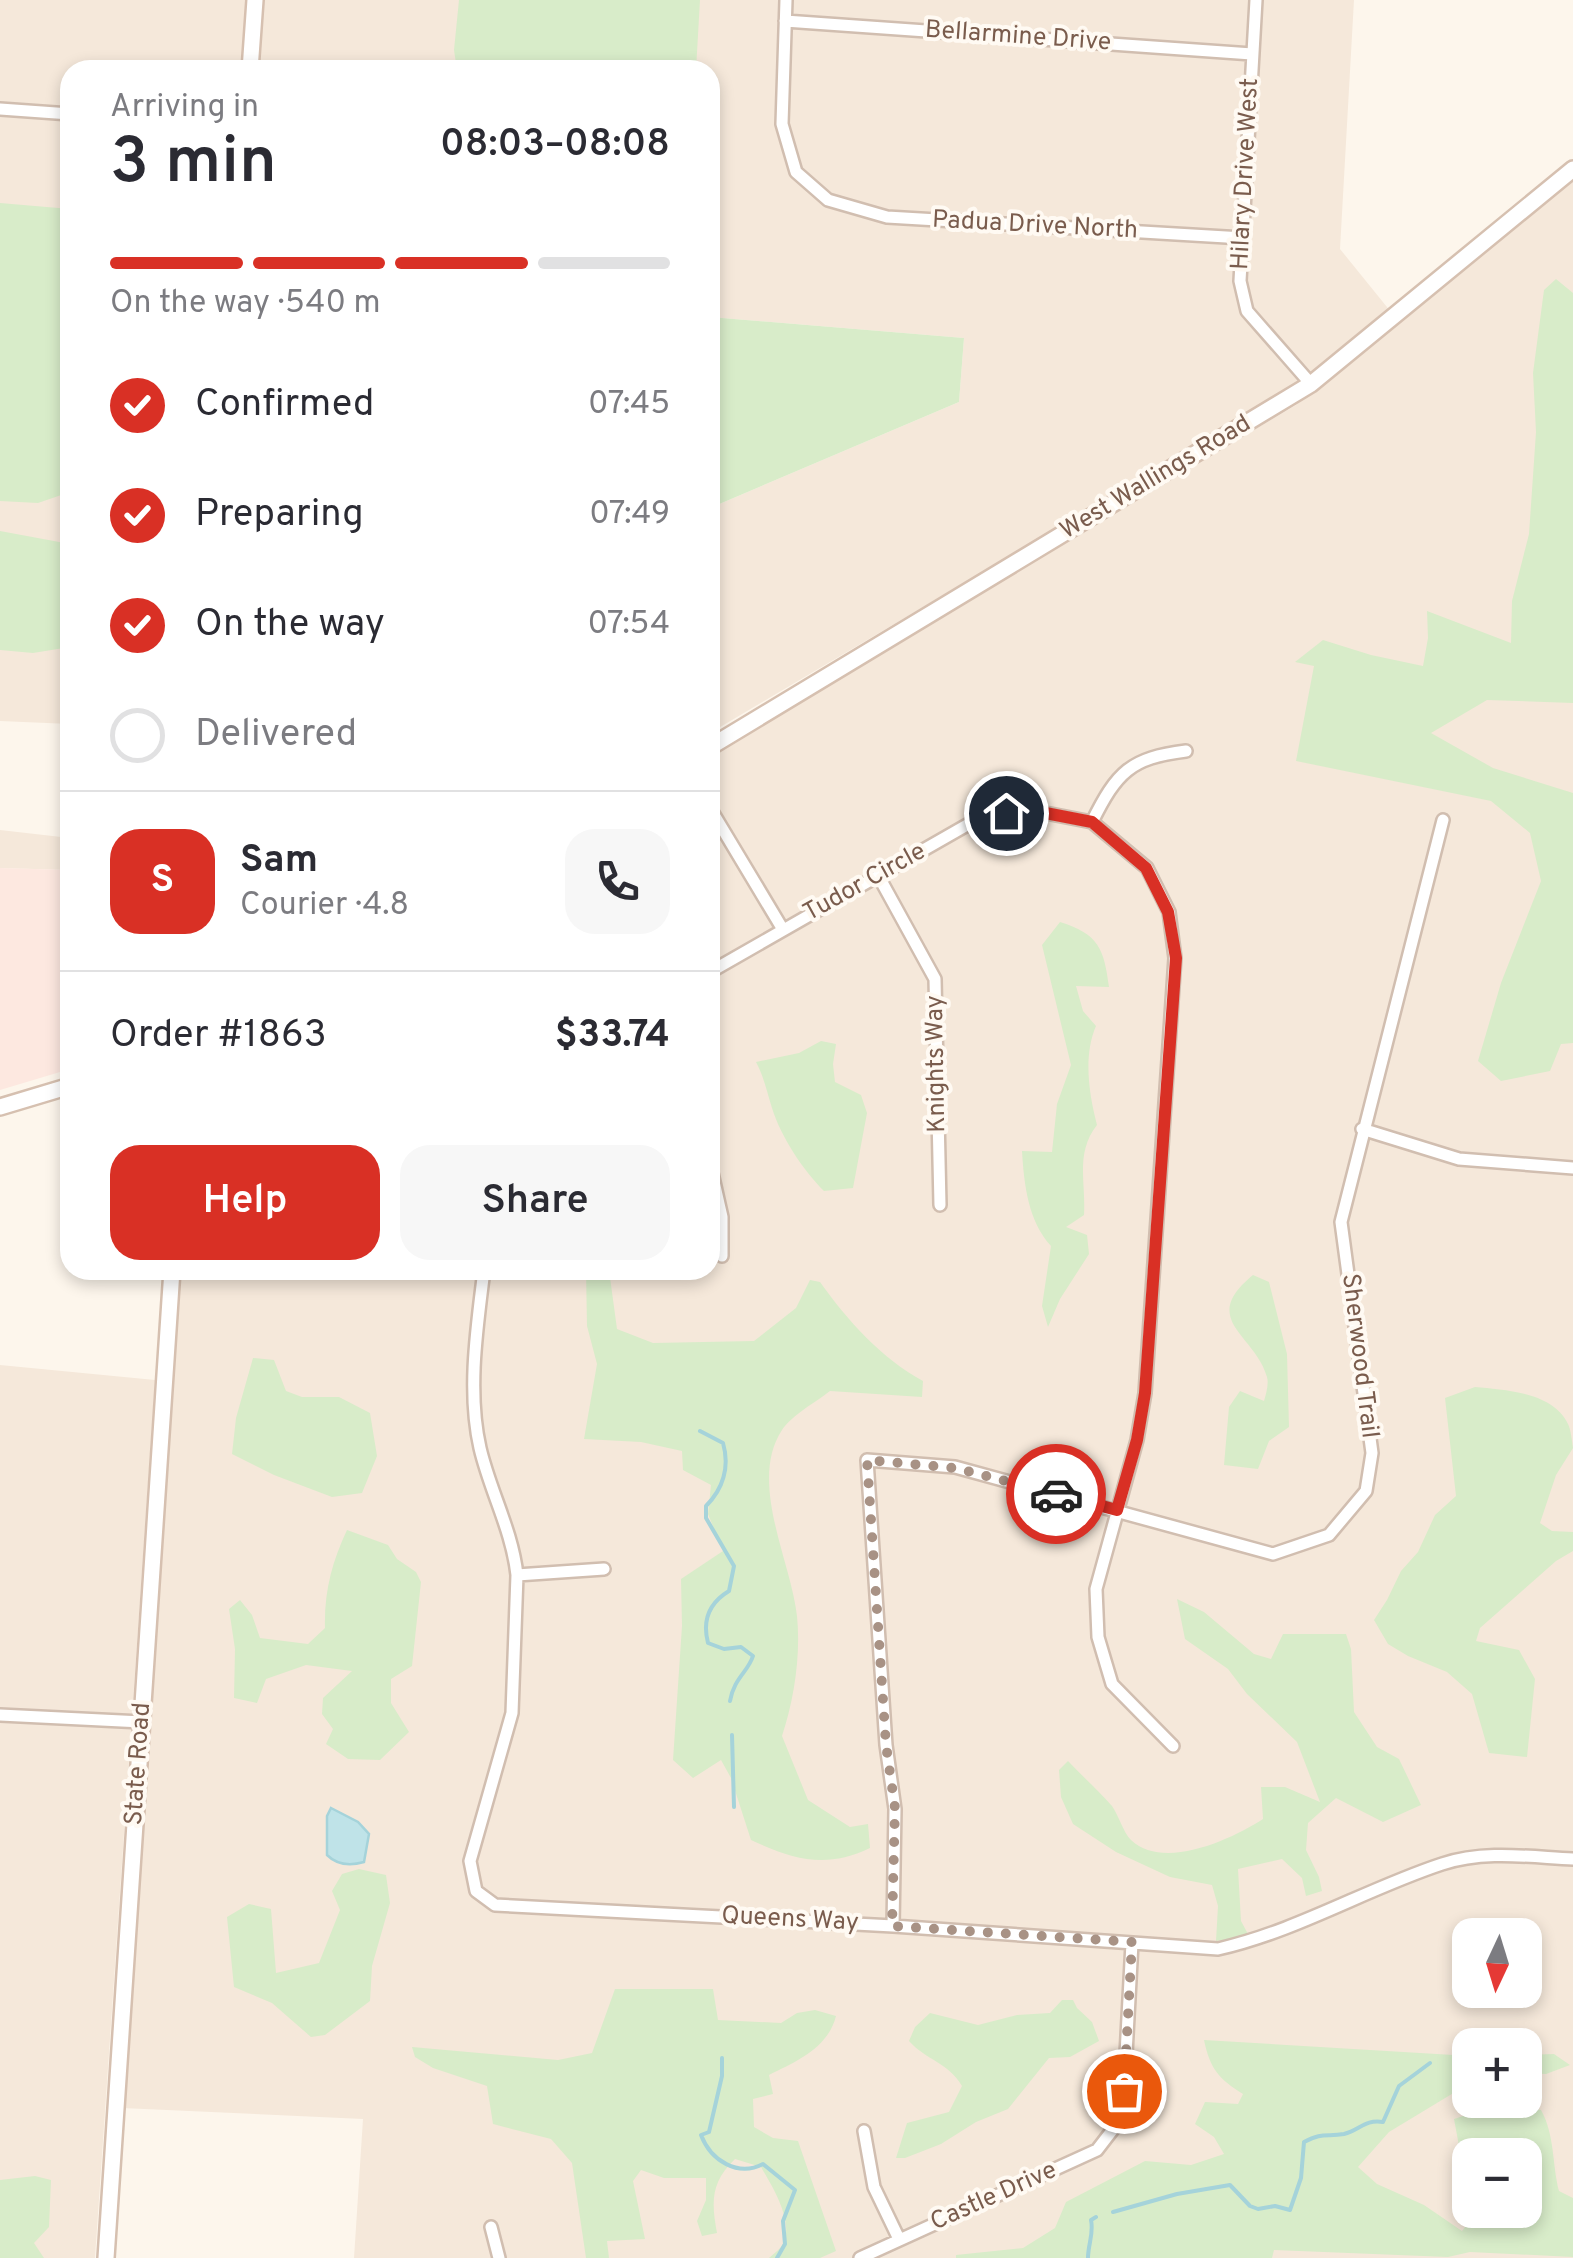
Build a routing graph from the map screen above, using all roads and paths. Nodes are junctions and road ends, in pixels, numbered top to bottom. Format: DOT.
graph roads {
  1 [pos="254,0"];
  2 [pos="786,0"];
  3 [pos="1256,0"];
  4 [pos="785,21"];
  5 [pos="1252,54"];
  6 [pos="251,60"];
  7 [pos="0,109"];
  8 [pos="60,113"];
  9 [pos="1573,169"];
  10 [pos="1244,238"];
  11 [pos="1311,384"];
  12 [pos="720,741"];
  13 [pos="1186,752"];
  14 [pos="1443,820"];
  15 [pos="1092,822"];
  16 [pos="720,825"];
  17 [pos="879,877"];
  18 [pos="782,928"];
  19 [pos="720,966"];
  20 [pos="60,1089"];
  21 [pos="0,1106"];
  22 [pos="1362,1129"];
  23 [pos="1573,1168"];
  24 [pos="940,1204"];
  25 [pos="720,1209"];
  26 [pos="722,1256"];
  27 [pos="171,1280"];
  28 [pos="483,1280"];
  29 [pos="1117,1510"];
  30 [pos="604,1569"];
  31 [pos="517,1574"];
  32 [pos="0,1715"];
  33 [pos="142,1722"];
  34 [pos="1172,1746"];
  35 [pos="1573,1860"];
  36 [pos="892,1926"];
  37 [pos="1132,1942"];
  38 [pos="864,2132"];
  39 [pos="492,2227"];
  40 [pos="898,2240"];
  41 [pos="106,2258"];
  42 [pos="499,2258"];
  43 [pos="860,2258"];
  1 -- 6 [label="street"];
  2 -- 4 [label="street"];
  3 -- 5 [label="street, Hilary Drive West"];
  4 -- 5 [label="street, Bellarmine Drive"];
  4 -- 10 [label="street, Padua Drive North"];
  5 -- 10 [label="street, Hilary Drive West"];
  7 -- 8 [label="street"];
  9 -- 11 [label="street, West Wallings Road"];
  10 -- 11 [label="street, Hilary Drive West"];
  11 -- 12 [label="street, West Wallings Road"];
  13 -- 15 [label="street"];
  14 -- 22 [label="street, Sherwood Trail"];
  15 -- 17 [label="street, Tudor Circle"];
  15 -- 29 [label="street, Tudor Circle"];
  16 -- 18 [label="street"];
  17 -- 18 [label="street, Tudor Circle"];
  17 -- 24 [label="street, Knights Way"];
  18 -- 19 [label="street, Tudor Circle"];
  20 -- 21 [label="street"];
  22 -- 23 [label="street"];
  22 -- 29 [label="street, Sherwood Trail"];
  25 -- 26 [label="street"];
  27 -- 33 [label="street, State Road"];
  28 -- 31 [label="street, Queens Way"];
  29 -- 34 [label="street, Tudor Circle"];
  29 -- 36 [label="street, Sherwood Trail"];
  30 -- 31 [label="street"];
  31 -- 36 [label="street, Queens Way"];
  32 -- 33 [label="street"];
  33 -- 41 [label="street, State Road"];
  35 -- 37 [label="street, Queens Way"];
  36 -- 37 [label="street, Queens Way"];
  37 -- 40 [label="street, Castle Drive"];
  38 -- 40 [label="street"];
  39 -- 42 [label="street"];
  40 -- 43 [label="street, Castle Drive"];
}
